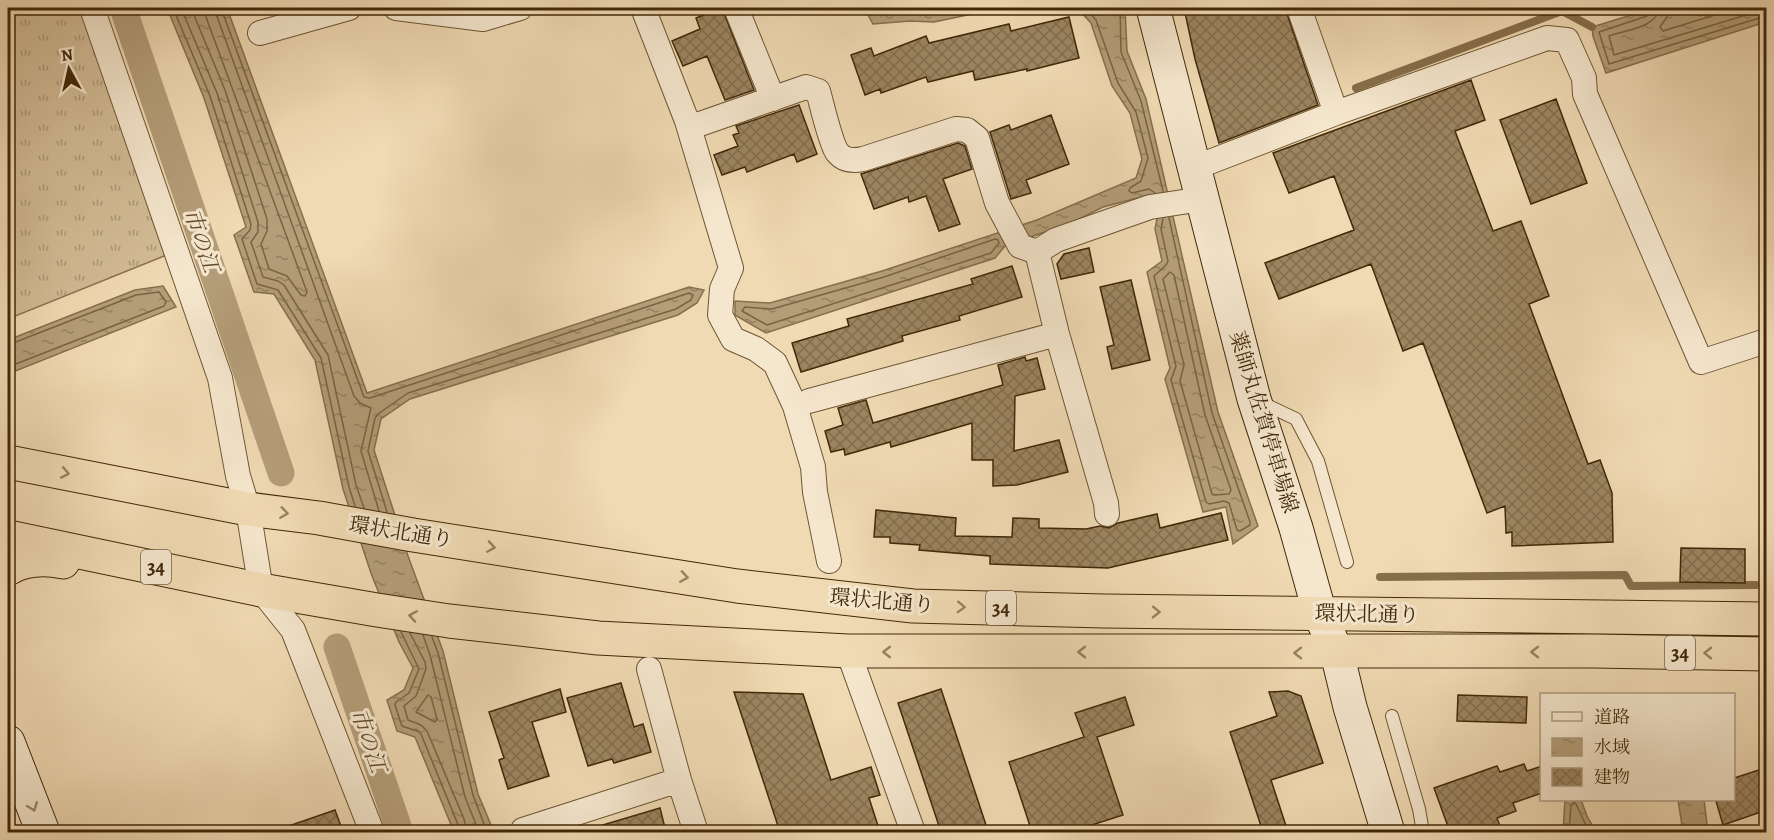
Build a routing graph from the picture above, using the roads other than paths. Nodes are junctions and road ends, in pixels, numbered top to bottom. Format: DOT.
graph roads {
  1 [pos="92,8"];
  2 [pos="349,8"];
  3 [pos="396,8"];
  4 [pos="520,8"];
  5 [pos="644,8"];
  6 [pos="735,8"];
  7 [pos="1153,8"];
  8 [pos="1299,8"];
  9 [pos="260,33"];
  10 [pos="773,99"];
  11 [pos="1336,113"];
  12 [pos="687,121"];
  13 [pos="1194,168"];
  14 [pos="1189,201"];
  15 [pos="1029,249"];
  16 [pos="1057,334"];
  17 [pos="1767,341"];
  18 [pos="1254,399"];
  19 [pos="809,400"];
  20 [pos="8,462"];
  21 [pos="248,509"];
  22 [pos="1107,514"];
  23 [pos="8,537"];
  24 [pos="829,561"];
  25 [pos="1347,562"];
  26 [pos="8,569"];
  27 [pos="261,590"];
  28 [pos="1320,614"];
  29 [pos="1767,619"];
  30 [pos="849,651"];
  31 [pos="1336,653"];
  32 [pos="1767,654"];
  33 [pos="649,669"];
  34 [pos="1392,716"];
  35 [pos="8,742"];
  36 [pos="679,780"];
  37 [pos="523,830"];
  38 [pos="43,832"];
  39 [pos="372,832"];
  40 [pos="696,832"];
  41 [pos="913,832"];
  42 [pos="1388,832"];
  43 [pos="1422,832"];
  1 -- 21 [label="street"];
  2 -- 9 [label="street"];
  3 -- 4 [label="street"];
  5 -- 12 [label="street"];
  6 -- 10 [label="street"];
  7 -- 13 [label="main road, 薬師丸佐賀停車場線"];
  8 -- 11 [label="street"];
  10 -- 12 [label="street"];
  10 -- 15 [label="street"];
  11 -- 13 [label="street"];
  11 -- 17 [label="street"];
  12 -- 24 [label="street"];
  13 -- 14 [label="main road, 薬師丸佐賀停車場線"];
  14 -- 15 [label="street"];
  14 -- 18 [label="main road, 薬師丸佐賀停車場線"];
  15 -- 16 [label="street"];
  16 -- 19 [label="street"];
  16 -- 22 [label="street"];
  18 -- 25 [label="lane"];
  18 -- 28 [label="main road, 薬師丸佐賀停車場線"];
  20 -- 21 [label="highway, 環状北通り / 34, one-way"];
  21 -- 27 [label="street"];
  21 -- 28 [label="highway, 環状北通り / 34, one-way"];
  23 -- 27 [label="highway, 環状北通り / 34"];
  26 -- 27 [label="highway"];
  30 -- 27 [label="highway, 環状北通り / 34, one-way"];
  27 -- 39 [label="street"];
  28 -- 29 [label="highway, 環状北通り / 34"];
  28 -- 31 [label="main road, 薬師丸佐賀停車場線"];
  31 -- 30 [label="highway, 環状北通り / 34, one-way"];
  30 -- 41 [label="street"];
  32 -- 31 [label="highway, 環状北通り / 34, one-way"];
  31 -- 42 [label="main road, 薬師丸佐賀停車場線"];
  33 -- 36 [label="street"];
  34 -- 43 [label="lane"];
  35 -- 38 [label="main road, one-way"];
  36 -- 37 [label="street"];
  36 -- 40 [label="street"];
}
